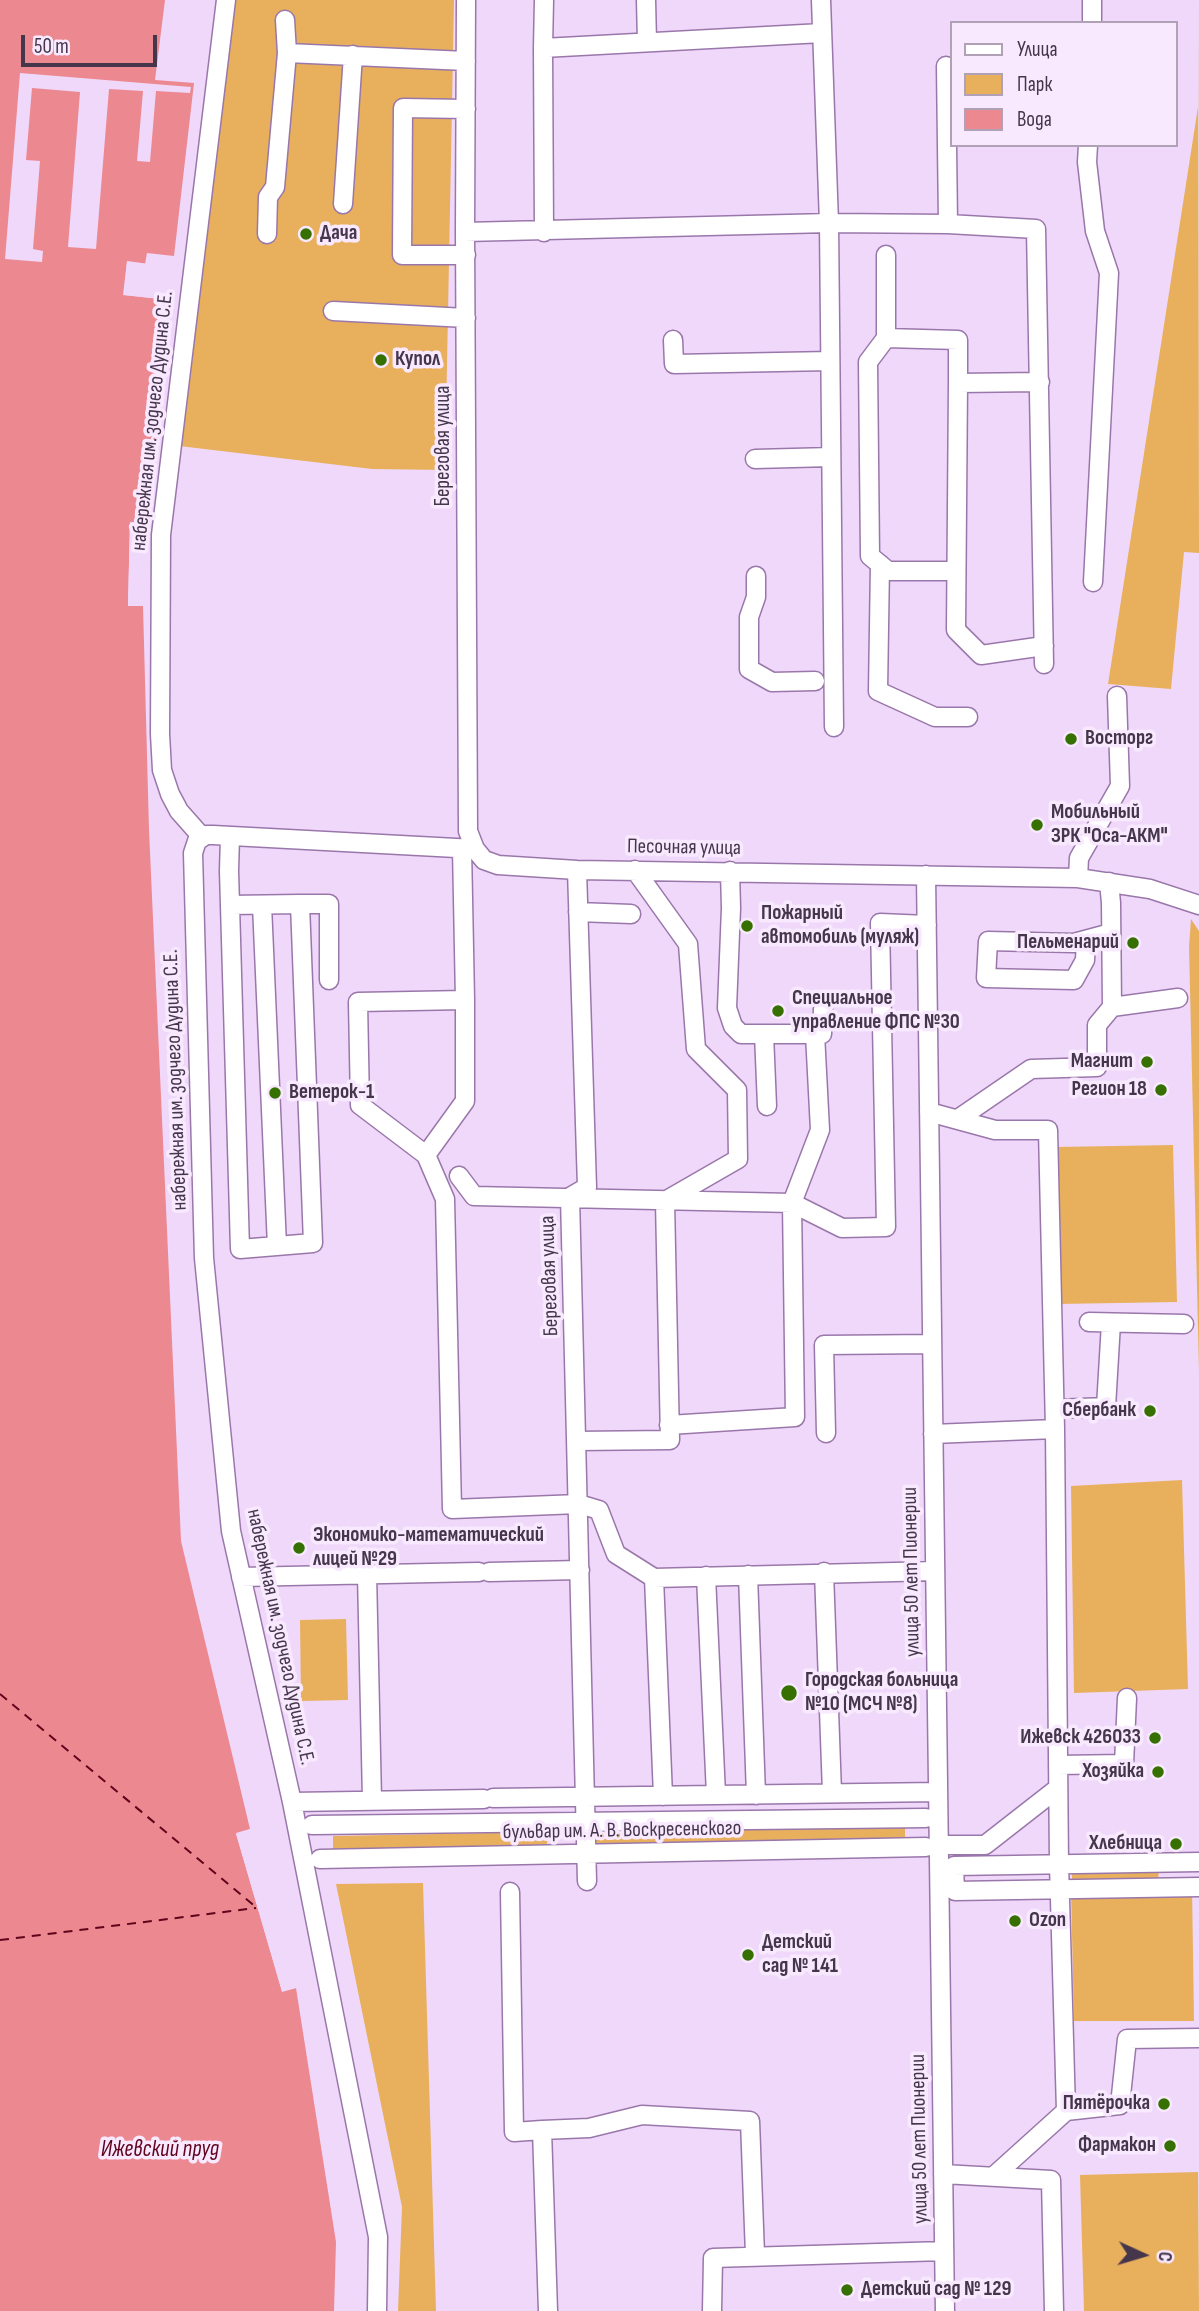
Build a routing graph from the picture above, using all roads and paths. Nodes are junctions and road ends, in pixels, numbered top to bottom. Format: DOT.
graph roads {
  1 [pos="226,0"];
  2 [pos="466,0"];
  3 [pos="544,0"];
  4 [pos="646,0"];
  5 [pos="821,0"];
  6 [pos="1092,0"];
  7 [pos="285,20"];
  8 [pos="1092,21"];
  9 [pos="822,33"];
  10 [pos="647,43"];
  11 [pos="543,48"];
  12 [pos="287,52"];
  13 [pos="352,55"];
  14 [pos="466,61"];
  15 [pos="946,66"];
  16 [pos="466,109"];
  17 [pos="1087,147"];
  18 [pos="343,204"];
  19 [pos="829,223"];
  20 [pos="948,224"];
  21 [pos="465,232"];
  22 [pos="544,232"];
  23 [pos="267,234"];
  24 [pos="466,255"];
  25 [pos="886,255"];
  26 [pos="334,311"];
  27 [pos="466,318"];
  28 [pos="886,338"];
  29 [pos="673,340"];
  30 [pos="830,361"];
  31 [pos="1040,382"];
  32 [pos="958,383"];
  33 [pos="831,457"];
  34 [pos="755,459"];
  35 [pos="880,564"];
  36 [pos="956,571"];
  37 [pos="756,576"];
  38 [pos="1093,582"];
  39 [pos="1044,646"];
  40 [pos="1044,664"];
  41 [pos="815,681"];
  42 [pos="1117,695"];
  43 [pos="968,717"];
  44 [pos="834,727"];
  45 [pos="230,836"];
  46 [pos="199,839"];
  47 [pos="468,849"];
  48 [pos="577,870"];
  49 [pos="635,870"];
  50 [pos="730,871"];
  51 [pos="926,875"];
  52 [pos="1078,878"];
  53 [pos="1109,882"];
  54 [pos="1176,896"];
  55 [pos="1199,900"];
  56 [pos="300,904"];
  57 [pos="230,905"];
  58 [pos="262,905"];
  59 [pos="578,912"];
  60 [pos="631,914"];
  61 [pos="1199,915"];
  62 [pos="926,925"];
  63 [pos="1111,933"];
  64 [pos="1086,940"];
  65 [pos="330,979"];
  66 [pos="1178,999"];
  67 [pos="466,1000"];
  68 [pos="1112,1007"];
  69 [pos="823,1009"];
  70 [pos="764,1034"];
  71 [pos="815,1034"];
  72 [pos="767,1106"];
  73 [pos="929,1112"];
  74 [pos="957,1119"];
  75 [pos="426,1155"];
  76 [pos="459,1176"];
  77 [pos="570,1197"];
  78 [pos="665,1201"];
  79 [pos="792,1203"];
  80 [pos="277,1246"];
  81 [pos="1089,1322"];
  82 [pos="1111,1323"];
  83 [pos="1184,1324"];
  84 [pos="932,1344"];
  85 [pos="1055,1409"];
  86 [pos="669,1425"];
  87 [pos="1055,1429"];
  88 [pos="826,1433"];
  89 [pos="933,1434"];
  90 [pos="577,1441"];
  91 [pos="579,1504"];
  92 [pos="580,1567"];
  93 [pos="935,1571"];
  94 [pos="824,1573"];
  95 [pos="367,1574"];
  96 [pos="748,1575"];
  97 [pos="706,1576"];
  98 [pos="241,1577"];
  99 [pos="654,1578"];
  100 [pos="1127,1698"];
  101 [pos="1058,1765"];
  102 [pos="1058,1788"];
  103 [pos="938,1792"];
  104 [pos="832,1793"];
  105 [pos="716,1795"];
  106 [pos="757,1795"];
  107 [pos="663,1796"];
  108 [pos="585,1797"];
  109 [pos="372,1800"];
  110 [pos="292,1802"];
  111 [pos="926,1818"];
  112 [pos="585,1822"];
  113 [pos="312,1825"];
  114 [pos="933,1846"];
  115 [pos="586,1854"];
  116 [pos="320,1859"];
  117 [pos="1199,1862"];
  118 [pos="1059,1864"];
  119 [pos="587,1881"];
  120 [pos="1199,1887"];
  121 [pos="1060,1889"];
  122 [pos="510,1892"];
  123 [pos="1199,2038"];
  124 [pos="1066,2111"];
  125 [pos="542,2130"];
  126 [pos="943,2174"];
  127 [pos="994,2176"];
  128 [pos="944,2251"];
  129 [pos="755,2255"];
  130 [pos="377,2311"];
  131 [pos="548,2311"];
  132 [pos="712,2311"];
  133 [pos="945,2311"];
  134 [pos="1054,2311"];
  1 -- 46 [label="street, набережная им. зодчего Дудина С.Е."];
  2 -- 14 [label="street, Береговая улица"];
  3 -- 11 [label="street"];
  4 -- 10 [label="street"];
  5 -- 9 [label="street"];
  6 -- 8 [label="street"];
  7 -- 12 [label="street"];
  9 -- 10 [label="street"];
  9 -- 19 [label="street"];
  10 -- 11 [label="street"];
  11 -- 22 [label="street"];
  12 -- 13 [label="street"];
  12 -- 23 [label="street"];
  13 -- 14 [label="street"];
  13 -- 18 [label="street"];
  14 -- 16 [label="street, Береговая улица"];
  15 -- 20 [label="street"];
  16 -- 21 [label="street, Береговая улица"];
  16 -- 24 [label="street"];
  17 -- 38 [label="street"];
  19 -- 20 [label="street"];
  19 -- 22 [label="street"];
  19 -- 30 [label="street"];
  20 -- 31 [label="street"];
  21 -- 22 [label="street"];
  21 -- 24 [label="street, Береговая улица"];
  24 -- 27 [label="street, Береговая улица"];
  25 -- 28 [label="street"];
  26 -- 27 [label="street"];
  27 -- 47 [label="street, Береговая улица"];
  28 -- 32 [label="street"];
  28 -- 35 [label="street"];
  29 -- 30 [label="street"];
  30 -- 33 [label="street"];
  31 -- 32 [label="street"];
  31 -- 39 [label="street"];
  32 -- 36 [label="street"];
  33 -- 34 [label="street"];
  33 -- 44 [label="street"];
  35 -- 36 [label="street"];
  35 -- 43 [label="street"];
  36 -- 39 [label="street"];
  37 -- 41 [label="street"];
  39 -- 40 [label="street"];
  42 -- 52 [label="street"];
  45 -- 46 [label="street, Песочная улица"];
  45 -- 47 [label="street, Песочная улица"];
  45 -- 57 [label="street"];
  46 -- 98 [label="street, набережная им. зодчего Дудина С.Е."];
  47 -- 48 [label="street, Песочная улица"];
  47 -- 67 [label="street, Береговая улица"];
  48 -- 49 [label="street, Песочная улица"];
  48 -- 59 [label="street, Береговая улица"];
  49 -- 50 [label="street, Песочная улица"];
  49 -- 78 [label="street"];
  50 -- 51 [label="street, Песочная улица"];
  50 -- 70 [label="street"];
  51 -- 52 [label="street, Песочная улица"];
  51 -- 62 [label="street, улица 50 лет Пионерии"];
  52 -- 53 [label="street, Песочная улица"];
  53 -- 54 [label="street, Песочная улица"];
  53 -- 63 [label="street"];
  54 -- 55 [label="street, Песочная улица"];
  54 -- 61 [label="street, Песочная улица"];
  56 -- 58 [label="street"];
  56 -- 65 [label="street"];
  56 -- 80 [label="street"];
  57 -- 58 [label="street"];
  57 -- 80 [label="street"];
  58 -- 80 [label="street"];
  59 -- 60 [label="street"];
  59 -- 77 [label="street, Береговая улица"];
  62 -- 73 [label="street, улица 50 лет Пионерии"];
  62 -- 79 [label="street"];
  63 -- 64 [label="street"];
  63 -- 68 [label="street"];
  64 -- 64 [label="street"];
  66 -- 68 [label="street"];
  67 -- 75 [label="street, Береговая улица"];
  67 -- 75 [label="street"];
  68 -- 74 [label="street"];
  69 -- 71 [label="street"];
  70 -- 71 [label="street"];
  70 -- 72 [label="street"];
  71 -- 79 [label="street"];
  73 -- 74 [label="street"];
  73 -- 84 [label="street, улица 50 лет Пионерии"];
  74 -- 85 [label="street"];
  75 -- 91 [label="street"];
  76 -- 77 [label="street"];
  77 -- 78 [label="street"];
  77 -- 90 [label="street, Береговая улица"];
  78 -- 79 [label="street"];
  78 -- 86 [label="street"];
  79 -- 86 [label="street"];
  81 -- 82 [label="street"];
  82 -- 83 [label="street"];
  82 -- 85 [label="street"];
  84 -- 88 [label="street"];
  84 -- 89 [label="street, улица 50 лет Пионерии"];
  85 -- 87 [label="street"];
  86 -- 90 [label="street"];
  87 -- 89 [label="street"];
  87 -- 101 [label="street"];
  89 -- 93 [label="street, улица 50 лет Пионерии"];
  90 -- 91 [label="street, Береговая улица"];
  91 -- 92 [label="street, Береговая улица"];
  91 -- 99 [label="street"];
  92 -- 95 [label="street"];
  92 -- 108 [label="street, Береговая улица"];
  93 -- 94 [label="street"];
  93 -- 103 [label="street, улица 50 лет Пионерии"];
  94 -- 96 [label="street"];
  94 -- 104 [label="street"];
  95 -- 98 [label="street"];
  95 -- 109 [label="street"];
  96 -- 97 [label="street"];
  96 -- 106 [label="street"];
  97 -- 99 [label="street"];
  97 -- 105 [label="street"];
  98 -- 110 [label="street, набережная им. зодчего Дудина С.Е."];
  99 -- 107 [label="street"];
  100 -- 101 [label="street"];
  101 -- 102 [label="street"];
  102 -- 114 [label="street, бульвар им. А. В. Воскресенского"];
  102 -- 118 [label="street"];
  103 -- 104 [label="street"];
  103 -- 114 [label="street, улица 50 лет Пионерии"];
  104 -- 106 [label="street"];
  105 -- 106 [label="street"];
  105 -- 107 [label="street"];
  107 -- 108 [label="street"];
  108 -- 109 [label="street"];
  108 -- 112 [label="street, Береговая улица"];
  109 -- 110 [label="street"];
  110 -- 130 [label="street, набережная им. зодчего Дудина С.Е."];
  111 -- 112 [label="street"];
  112 -- 113 [label="street"];
  112 -- 115 [label="street, Береговая улица"];
  114 -- 115 [label="street, бульвар им. А. В. Воскресенского"];
  114 -- 126 [label="street, улица 50 лет Пионерии"];
  115 -- 116 [label="street, бульвар им. А. В. Воскресенского"];
  115 -- 119 [label="street, Береговая улица"];
  117 -- 118 [label="street"];
  118 -- 121 [label="street"];
  118 -- 121 [label="street"];
  120 -- 121 [label="street"];
  121 -- 124 [label="street"];
  122 -- 125 [label="street"];
  123 -- 124 [label="street"];
  124 -- 127 [label="street"];
  125 -- 129 [label="street"];
  125 -- 131 [label="street"];
  126 -- 127 [label="street"];
  126 -- 128 [label="street, улица 50 лет Пионерии"];
  127 -- 134 [label="street"];
  128 -- 129 [label="street"];
  128 -- 133 [label="street, улица 50 лет Пионерии"];
  129 -- 132 [label="street"];
}
